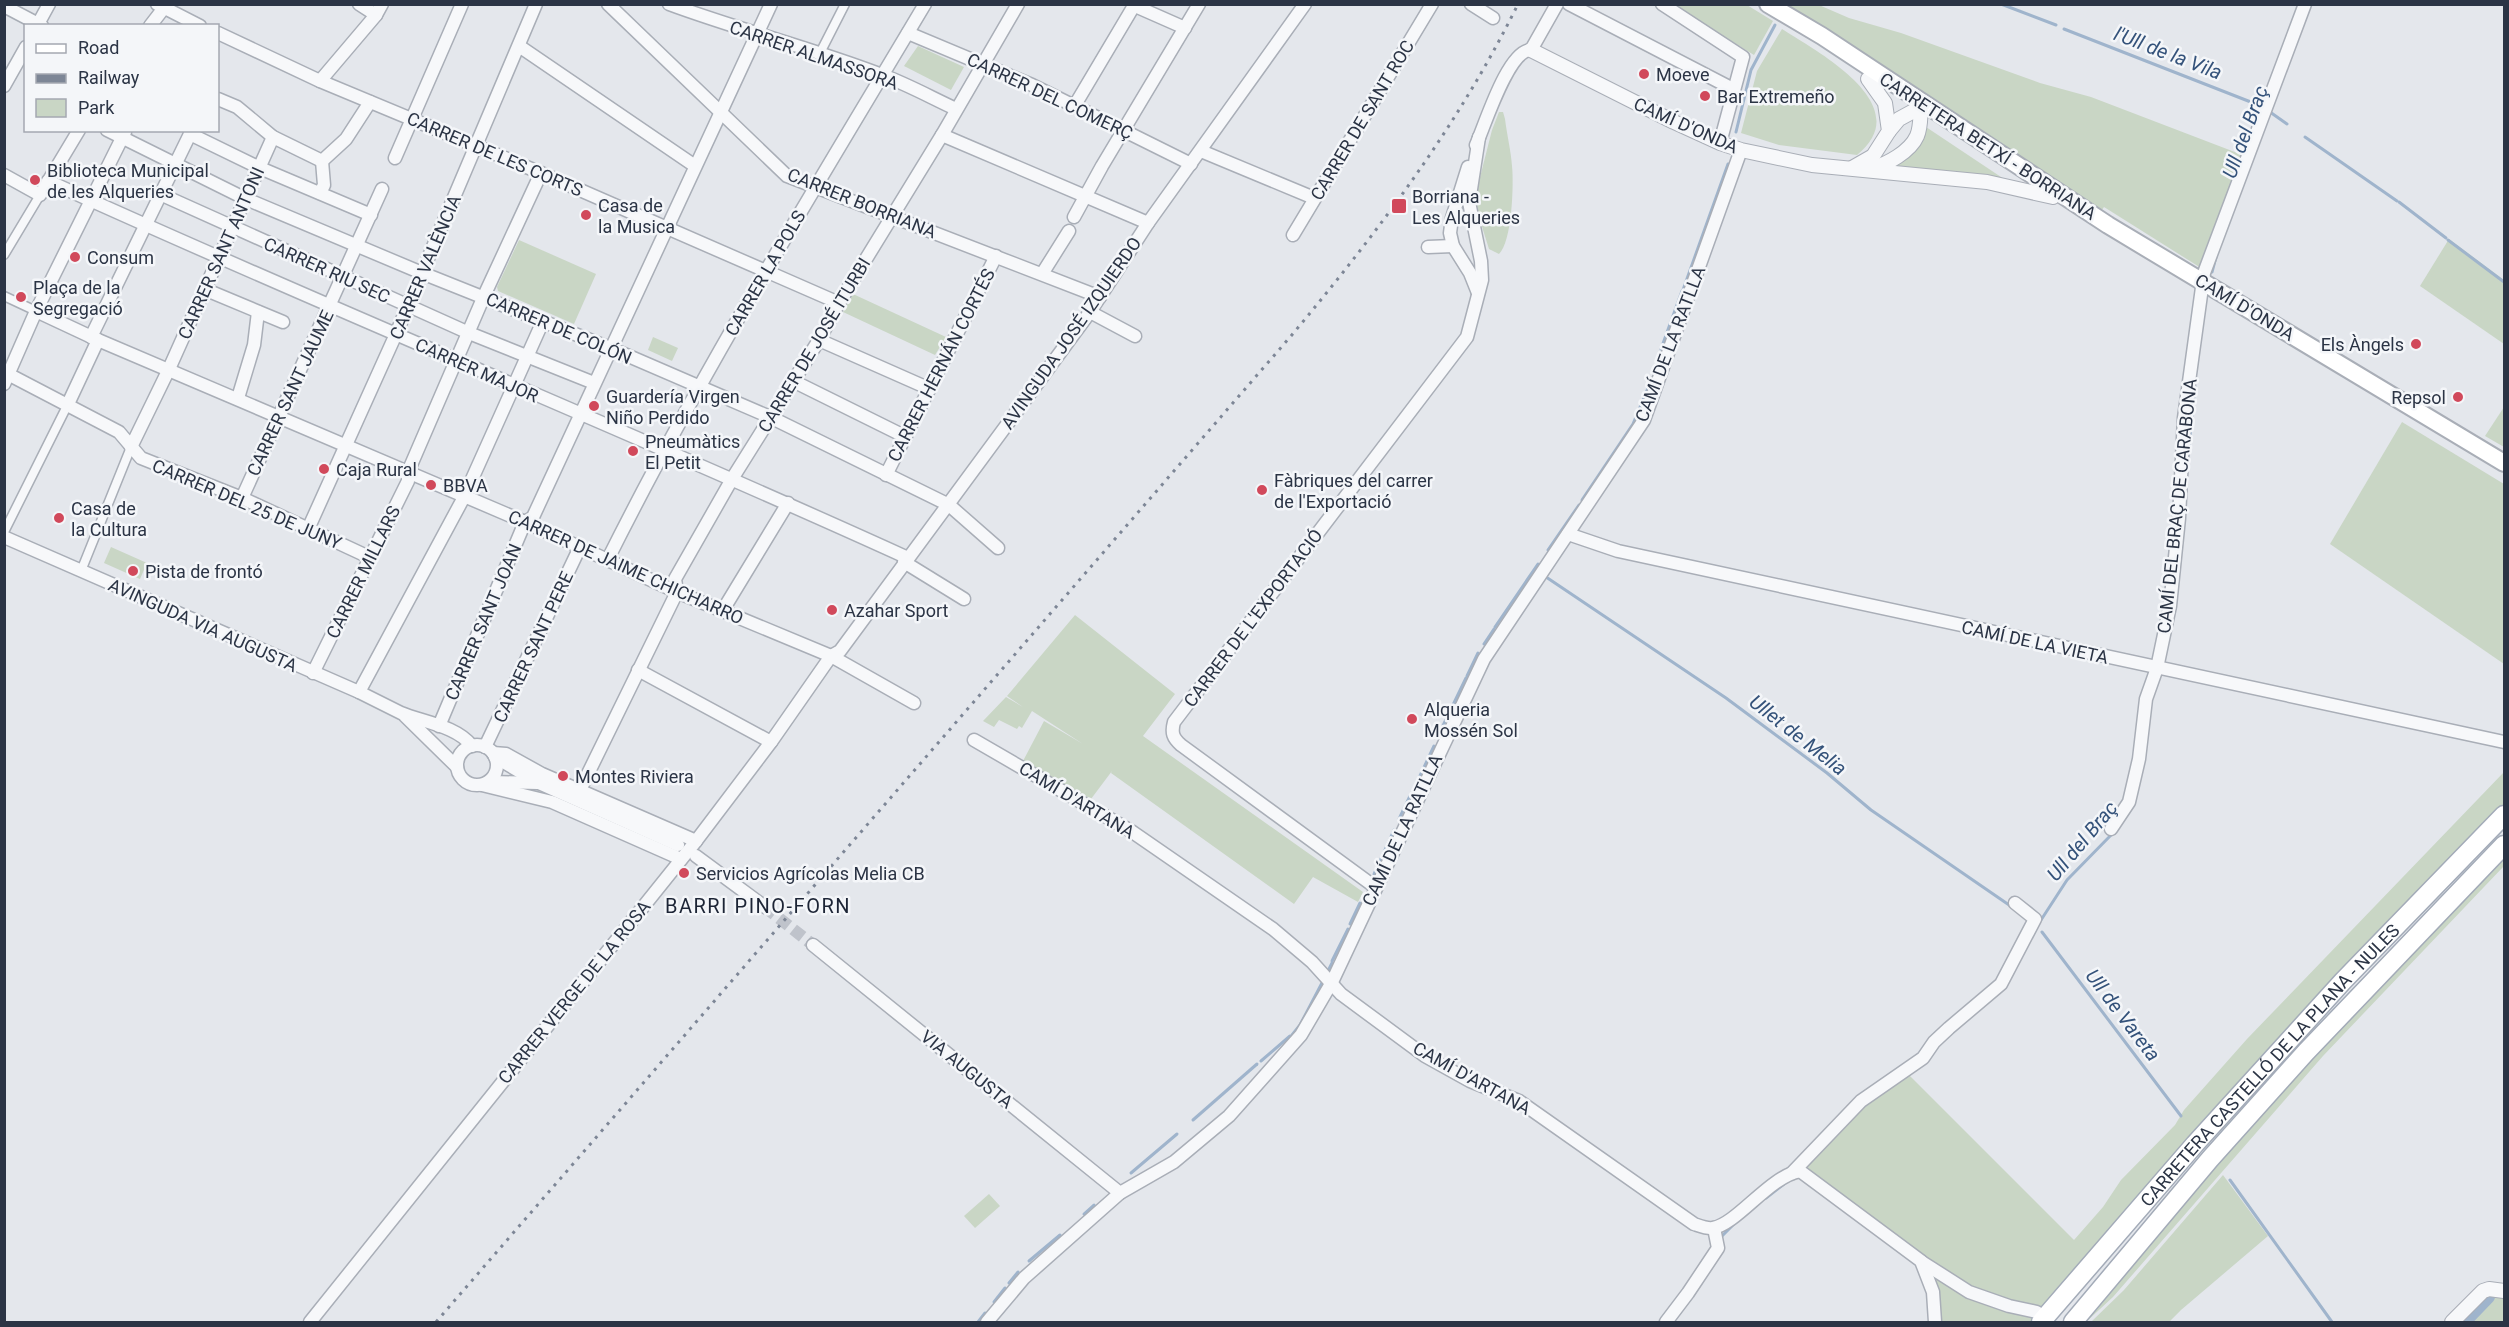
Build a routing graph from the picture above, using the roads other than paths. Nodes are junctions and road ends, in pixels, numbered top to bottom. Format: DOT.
graph roads {
  1 [pos="49,4"];
  2 [pos="359,4"];
  3 [pos="462,4"];
  4 [pos="536,4"];
  5 [pos="608,4"];
  6 [pos="669,4"];
  7 [pos="771,4"];
  8 [pos="845,4"];
  9 [pos="925,4"];
  10 [pos="1018,4"];
  11 [pos="1199,4"];
  12 [pos="1305,4"];
  13 [pos="1432,4"];
  14 [pos="1471,4"];
  15 [pos="1557,4"];
  16 [pos="1569,4"];
  17 [pos="1662,4"];
  18 [pos="1768,4"];
  19 [pos="2305,4"];
  20 [pos="1135,5"];
  21 [pos="163,6"];
  22 [pos="692,8"];
  23 [pos="7,9"];
  24 [pos="379,10"];
  25 [pos="1492,18"];
  26 [pos="1796,21"];
  27 [pos="37,24"];
  28 [pos="39,24"];
  29 [pos="151,24"];
  30 [pos="196,24"];
  31 [pos="1185,28"];
  32 [pos="219,33"];
  33 [pos="908,33"];
  34 [pos="756,35"];
  35 [pos="519,46"];
  36 [pos="1531,50"];
  37 [pos="24,51"];
  38 [pos="820,53"];
  39 [pos="1860,61"];
  40 [pos="984,63"];
  41 [pos="883,75"];
  42 [pos="1868,79"];
  43 [pos="320,81"];
  44 [pos="4,86"];
  45 [pos="1733,89"];
  46 [pos="219,99"];
  47 [pos="370,102"];
  48 [pos="1075,105"];
  49 [pos="956,109"];
  50 [pos="1919,110"];
  51 [pos="721,112"];
  52 [pos="411,120"];
  53 [pos="1123,130"];
  54 [pos="1889,131"];
  55 [pos="78,132"];
  56 [pos="191,132"];
  57 [pos="124,134"];
  58 [pos="942,135"];
  59 [pos="273,137"];
  60 [pos="1479,137"];
  61 [pos="1720,143"];
  62 [pos="477,145"];
  63 [pos="1741,150"];
  64 [pos="1201,151"];
  65 [pos="395,158"];
  66 [pos="2007,158"];
  67 [pos="322,161"];
  68 [pos="176,164"];
  69 [pos="1191,164"];
  70 [pos="695,166"];
  71 [pos="260,168"];
  72 [pos="1851,169"];
  73 [pos="1869,169"];
  74 [pos="541,173"];
  75 [pos="4,175"];
  76 [pos="48,181"];
  77 [pos="814,188"];
  78 [pos="382,189"];
  79 [pos="320,193"];
  80 [pos="160,194"];
  81 [pos="40,195"];
  82 [pos="1086,197"];
  83 [pos="2052,197"];
  84 [pos="1314,198"];
  85 [pos="246,199"];
  86 [pos="90,201"];
  87 [pos="371,215"];
  88 [pos="1074,217"];
  89 [pos="891,218"];
  90 [pos="1452,218"];
  91 [pos="1471,218"];
  92 [pos="1148,223"];
  93 [pos="145,225"];
  94 [pos="2108,225"];
  95 [pos="667,227"];
  96 [pos="232,228"];
  97 [pos="1069,231"];
  98 [pos="1293,235"];
  99 [pos="357,245"];
  100 [pos="1428,247"];
  101 [pos="6,250"];
  102 [pos="1455,250"];
  103 [pos="1479,251"];
  104 [pos="218,256"];
  105 [pos="996,256"];
  106 [pos="766,271"];
  107 [pos="422,273"];
  108 [pos="1042,274"];
  109 [pos="343,276"];
  110 [pos="2202,282"];
  111 [pos="1478,288"];
  112 [pos="204,289"];
  113 [pos="4,296"];
  114 [pos="484,296"];
  115 [pos="1100,297"];
  116 [pos="840,303"];
  117 [pos="329,305"];
  118 [pos="408,306"];
  119 [pos="36,311"];
  120 [pos="258,312"];
  121 [pos="1089,312"];
  122 [pos="543,321"];
  123 [pos="283,322"];
  124 [pos="469,333"];
  125 [pos="396,334"];
  126 [pos="1135,336"];
  127 [pos="94,338"];
  128 [pos="819,340"];
  129 [pos="610,348"];
  130 [pos="528,357"];
  131 [pos="457,361"];
  132 [pos="169,369"];
  133 [pos="6,377"];
  134 [pos="793,381"];
  135 [pos="594,383"];
  136 [pos="515,387"];
  137 [pos="700,388"];
  138 [pos="930,389"];
  139 [pos="238,399"];
  140 [pos="68,404"];
  141 [pos="580,414"];
  142 [pos="278,416"];
  143 [pos="770,417"];
  144 [pos="906,437"];
  145 [pos="345,444"];
  146 [pos="131,447"];
  147 [pos="665,450"];
  148 [pos="2505,463"];
  149 [pos="408,472"];
  150 [pos="886,475"];
  151 [pos="732,479"];
  152 [pos="464,497"];
  153 [pos="242,498"];
  154 [pos="788,503"];
  155 [pos="949,505"];
  156 [pos="525,522"];
  157 [pos="309,527"];
  158 [pos="4,532"];
  159 [pos="1568,534"];
  160 [pos="4,537"];
  161 [pos="580,547"];
  162 [pos="998,548"];
  163 [pos="371,558"];
  164 [pos="608,559"];
  165 [pos="906,560"];
  166 [pos="81,571"];
  167 [pos="677,592"];
  168 [pos="964,599"];
  169 [pos="723,610"];
  170 [pos="831,656"];
  171 [pos="2157,668"];
  172 [pos="638,670"];
  173 [pos="313,673"];
  174 [pos="359,692"];
  175 [pos="915,703"];
  176 [pos="402,713"];
  177 [pos="439,726"];
  178 [pos="974,740"];
  179 [pos="771,742"];
  180 [pos="2505,742"];
  181 [pos="472,746"];
  182 [pos="491,752"];
  183 [pos="457,767"];
  184 [pos="485,783"];
  185 [pos="539,783"];
  186 [pos="580,790"];
  187 [pos="2505,815"];
  188 [pos="2111,829"];
  189 [pos="696,841"];
  190 [pos="678,845"];
  191 [pos="2505,845"];
  192 [pos="696,856"];
  193 [pos="681,858"];
  194 [pos="1375,887"];
  195 [pos="2015,903"];
  196 [pos="765,907"];
  197 [pos="813,945"];
  198 [pos="1332,982"];
  199 [pos="1790,1174"];
  200 [pos="1120,1193"];
  201 [pos="1714,1228"];
  202 [pos="1920,1261"];
  203 [pos="2505,1292"];
  204 [pos="2039,1317"];
  205 [pos="310,1323"];
  206 [pos="987,1323"];
  207 [pos="1666,1323"];
  208 [pos="1935,1323"];
  209 [pos="2073,1323"];
  210 [pos="2452,1323"];
  1 -- 28 [label="street"];
  2 -- 24 [label="street"];
  3 -- 52 [label="street"];
  4 -- 35 [label="street, CARRER VALÈNCIA"];
  5 -- 51 [label="street, CARRER BORRIANA"];
  6 -- 22 [label="street, CARRER ALMASSORA"];
  7 -- 34 [label="street, CARRER SANT JOAN"];
  8 -- 38 [label="street"];
  9 -- 33 [label="street, CARRER LA POLS"];
  10 -- 40 [label="street, CARRER DE JOSÉ ITURBI"];
  11 -- 31 [label="street"];
  12 -- 64 [label="street, AVINGUDA JOSÉ IZQUIERDO"];
  13 -- 84 [label="street, CARRER DE SANT ROC"];
  14 -- 25 [label="street"];
  15 -- 36 [label="street"];
  16 -- 45 [label="street"];
  17 -- 45 [label="street"];
  18 -- 26 [label="main road, CARRETERA BETXÍ - BORRIANA"];
  19 -- 110 [label="street, CAMÍ DEL BRAÇ DE CARABONA"];
  20 -- 31 [label="street"];
  20 -- 48 [label="street"];
  21 -- 29 [label="street"];
  21 -- 30 [label="street"];
  22 -- 34 [label="street, CARRER ALMASSORA"];
  23 -- 27 [label="street"];
  24 -- 43 [label="street"];
  26 -- 39 [label="main road, CARRETERA BETXÍ - BORRIANA"];
  26 -- 42 [label="main road, CARRETERA BETXÍ - BORRIANA"];
  31 -- 53 [label="street"];
  32 -- 43 [label="street, CARRER DE LES CORTS"];
  33 -- 40 [label="street, CARRER DEL COMERÇ"];
  33 -- 41 [label="street, CARRER LA POLS"];
  34 -- 38 [label="street, CARRER ALMASSORA"];
  34 -- 51 [label="street, CARRER SANT JOAN"];
  35 -- 62 [label="street, CARRER VALÈNCIA"];
  35 -- 70 [label="street"];
  36 -- 60 [label="street"];
  36 -- 61 [label="street, CAMÍ D'ONDA"];
  37 -- 44 [label="street"];
  38 -- 41 [label="street, CARRER ALMASSORA"];
  39 -- 50 [label="street"];
  39 -- 66 [label="main road, CARRETERA BETXÍ - BORRIANA"];
  40 -- 48 [label="street, CARRER DEL COMERÇ"];
  40 -- 49 [label="street, CARRER DE JOSÉ ITURBI"];
  41 -- 49 [label="street, CARRER ALMASSORA"];
  41 -- 77 [label="street, CARRER LA POLS"];
  42 -- 50 [label="main road, CARRETERA BETXÍ - BORRIANA"];
  42 -- 54 [label="street"];
  43 -- 47 [label="street, CARRER DE LES CORTS"];
  45 -- 61 [label="street"];
  46 -- 59 [label="street"];
  47 -- 52 [label="street, CARRER DE LES CORTS"];
  47 -- 67 [label="street"];
  48 -- 53 [label="street, CARRER DEL COMERÇ"];
  49 -- 58 [label="street, CARRER DE JOSÉ ITURBI"];
  50 -- 54 [label="street"];
  50 -- 66 [label="street"];
  50 -- 73 [label="street"];
  50 -- 83 [label="main road, CARRETERA BETXÍ - BORRIANA"];
  51 -- 70 [label="street, CARRER SANT JOAN"];
  51 -- 77 [label="street, CARRER BORRIANA"];
  52 -- 62 [label="street, CARRER DE LES CORTS"];
  52 -- 65 [label="street"];
  53 -- 69 [label="street, CARRER DEL COMERÇ"];
  53 -- 82 [label="street"];
  54 -- 72 [label="street"];
  55 -- 76 [label="street"];
  56 -- 68 [label="street"];
  56 -- 71 [label="street"];
  57 -- 68 [label="street, CARRER DE COLÓN"];
  57 -- 86 [label="street"];
  58 -- 82 [label="street"];
  58 -- 89 [label="street, CARRER DE JOSÉ ITURBI"];
  59 -- 67 [label="street"];
  59 -- 71 [label="street, CARRER SANT ANTONI"];
  60 -- 90 [label="street"];
  60 -- 91 [label="street"];
  61 -- 63 [label="street, CAMÍ D'ONDA"];
  62 -- 74 [label="street, CARRER DE LES CORTS"];
  62 -- 107 [label="street, CARRER VALÈNCIA"];
  63 -- 72 [label="street, CAMÍ D'ONDA"];
  63 -- 159 [label="street, CAMÍ DE LA RATLLA"];
  64 -- 69 [label="street, AVINGUDA JOSÉ IZQUIERDO"];
  64 -- 84 [label="street"];
  66 -- 94 [label="main road, CARRETERA BETXÍ - BORRIANA"];
  67 -- 79 [label="street"];
  68 -- 80 [label="street"];
  68 -- 85 [label="street, CARRER DE COLÓN"];
  69 -- 92 [label="street, AVINGUDA JOSÉ IZQUIERDO"];
  70 -- 95 [label="street, CARRER SANT JOAN"];
  71 -- 79 [label="street"];
  71 -- 85 [label="street, CARRER SANT ANTONI"];
  72 -- 73 [label="street, CAMÍ D'ONDA"];
  73 -- 83 [label="street, CAMÍ D'ONDA"];
  74 -- 95 [label="street, CARRER DE LES CORTS"];
  74 -- 114 [label="street, CARRER MILLARS"];
  75 -- 81 [label="street"];
  76 -- 81 [label="street"];
  76 -- 86 [label="street, CARRER MAJOR"];
  77 -- 89 [label="street, CARRER BORRIANA"];
  77 -- 106 [label="street, CARRER LA POLS"];
  78 -- 87 [label="street, CARRER SANT JAUME"];
  79 -- 87 [label="street"];
  80 -- 93 [label="street"];
  80 -- 96 [label="street, CARRER RIU SEC"];
  81 -- 101 [label="street"];
  82 -- 88 [label="street"];
  82 -- 92 [label="street"];
  83 -- 94 [label="main road, CARRETERA BETXÍ - BORRIANA"];
  84 -- 98 [label="street, CARRER DE SANT ROC"];
  85 -- 96 [label="street, CARRER SANT ANTONI"];
  85 -- 99 [label="street, CARRER DE COLÓN"];
  86 -- 93 [label="street, CARRER MAJOR"];
  86 -- 119 [label="street"];
  87 -- 99 [label="street, CARRER SANT JAUME"];
  89 -- 105 [label="street, CARRER BORRIANA"];
  89 -- 116 [label="street, CARRER DE JOSÉ ITURBI"];
  90 -- 91 [label="street"];
  90 -- 102 [label="street"];
  91 -- 103 [label="street"];
  92 -- 115 [label="street, AVINGUDA JOSÉ IZQUIERDO"];
  93 -- 104 [label="street, CARRER MAJOR"];
  93 -- 127 [label="street"];
  94 -- 110 [label="main road, CAMÍ D'ONDA"];
  95 -- 106 [label="street, CARRER DE LES CORTS"];
  95 -- 129 [label="street, CARRER SANT JOAN"];
  96 -- 104 [label="street, CARRER SANT ANTONI"];
  96 -- 109 [label="street, CARRER RIU SEC"];
  97 -- 108 [label="street"];
  99 -- 107 [label="street, CARRER DE COLÓN"];
  99 -- 109 [label="street, CARRER SANT JAUME"];
  100 -- 102 [label="street"];
  102 -- 103 [label="street"];
  102 -- 111 [label="street"];
  103 -- 111 [label="street"];
  104 -- 112 [label="street, CARRER SANT ANTONI"];
  104 -- 117 [label="street, CARRER MAJOR"];
  105 -- 108 [label="street, CARRER BORRIANA"];
  105 -- 138 [label="street, CARRER HERNÁN CORTÉS"];
  106 -- 116 [label="street, CARRER DE LES CORTS"];
  106 -- 137 [label="street, CARRER LA POLS"];
  107 -- 114 [label="street, CARRER DE COLÓN"];
  107 -- 118 [label="street, CARRER VALÈNCIA"];
  108 -- 115 [label="street, CARRER BORRIANA"];
  109 -- 117 [label="street, CARRER SANT JAUME"];
  109 -- 118 [label="street, CARRER RIU SEC"];
  110 -- 148 [label="main road, CAMÍ D'ONDA"];
  110 -- 171 [label="street, CAMÍ DEL BRAÇ DE CARABONA"];
  111 -- 194 [label="street, CARRER DE L'EXPORTACIÓ"];
  112 -- 120 [label="street"];
  112 -- 132 [label="street, CARRER SANT ANTONI"];
  113 -- 119 [label="street"];
  114 -- 122 [label="street, CARRER DE COLÓN"];
  114 -- 124 [label="street, CARRER MILLARS"];
  115 -- 121 [label="street, AVINGUDA JOSÉ IZQUIERDO"];
  116 -- 128 [label="street, CARRER DE JOSÉ ITURBI"];
  117 -- 125 [label="street, CARRER MAJOR"];
  117 -- 142 [label="street, CARRER SANT JAUME"];
  118 -- 124 [label="street, CARRER RIU SEC"];
  118 -- 125 [label="street, CARRER VALÈNCIA"];
  119 -- 127 [label="street, CARRER DE JAIME CHICHARRO"];
  119 -- 133 [label="street"];
  120 -- 123 [label="street"];
  120 -- 139 [label="street"];
  121 -- 126 [label="street"];
  121 -- 155 [label="street, AVINGUDA JOSÉ IZQUIERDO"];
  122 -- 129 [label="street, CARRER DE COLÓN"];
  122 -- 130 [label="street"];
  124 -- 130 [label="street, CARRER RIU SEC"];
  124 -- 131 [label="street, CARRER MILLARS"];
  125 -- 131 [label="street, CARRER MAJOR"];
  125 -- 145 [label="street, CARRER VALÈNCIA"];
  127 -- 132 [label="street, CARRER DE JAIME CHICHARRO"];
  127 -- 140 [label="street"];
  128 -- 134 [label="street, CARRER DE JOSÉ ITURBI"];
  128 -- 138 [label="street"];
  129 -- 135 [label="street, CARRER SANT JOAN"];
  129 -- 137 [label="street, CARRER DE COLÓN"];
  130 -- 135 [label="street, CARRER RIU SEC"];
  130 -- 136 [label="street"];
  131 -- 136 [label="street, CARRER MAJOR"];
  131 -- 149 [label="street, CARRER MILLARS"];
  132 -- 139 [label="street, CARRER DE JAIME CHICHARRO"];
  132 -- 146 [label="street, CARRER SANT ANTONI"];
  133 -- 140 [label="street, CARRER DEL 25 DE JUNY"];
  134 -- 143 [label="street, CARRER DE JOSÉ ITURBI"];
  134 -- 144 [label="street"];
  135 -- 141 [label="street, CARRER SANT JOAN"];
  136 -- 141 [label="street, CARRER MAJOR"];
  136 -- 152 [label="street"];
  137 -- 143 [label="street, CARRER DE COLÓN"];
  137 -- 147 [label="street, CARRER LA POLS"];
  138 -- 144 [label="street, CARRER HERNÁN CORTÉS"];
  139 -- 142 [label="street, CARRER DE JAIME CHICHARRO"];
  140 -- 146 [label="street, CARRER DEL 25 DE JUNY"];
  140 -- 158 [label="street"];
  141 -- 147 [label="street, CARRER MAJOR"];
  141 -- 156 [label="street, CARRER SANT JOAN"];
  142 -- 145 [label="street, CARRER DE JAIME CHICHARRO"];
  142 -- 153 [label="street, CARRER SANT JAUME"];
  143 -- 150 [label="street, CARRER DE COLÓN"];
  143 -- 151 [label="street, CARRER DE JOSÉ ITURBI"];
  144 -- 150 [label="street, CARRER HERNÁN CORTÉS"];
  145 -- 149 [label="street, CARRER DE JAIME CHICHARRO"];
  145 -- 157 [label="street, CARRER VALÈNCIA"];
  146 -- 153 [label="street, CARRER DEL 25 DE JUNY"];
  146 -- 166 [label="street"];
  147 -- 151 [label="street, CARRER MAJOR"];
  147 -- 164 [label="street, CARRER LA POLS"];
  149 -- 152 [label="street, CARRER DE JAIME CHICHARRO"];
  149 -- 163 [label="street, CARRER MILLARS"];
  150 -- 155 [label="street, CARRER DE COLÓN"];
  151 -- 154 [label="street, CARRER MAJOR"];
  151 -- 167 [label="street, CARRER DE JOSÉ ITURBI"];
  152 -- 156 [label="street, CARRER DE JAIME CHICHARRO"];
  152 -- 174 [label="street"];
  153 -- 157 [label="street, CARRER DEL 25 DE JUNY"];
  154 -- 165 [label="street, CARRER MAJOR"];
  154 -- 169 [label="street"];
  155 -- 162 [label="street, CARRER DE COLÓN"];
  155 -- 165 [label="street, AVINGUDA JOSÉ IZQUIERDO"];
  156 -- 161 [label="street, CARRER DE JAIME CHICHARRO"];
  156 -- 177 [label="street, CARRER SANT JOAN"];
  157 -- 163 [label="street, CARRER DEL 25 DE JUNY"];
  159 -- 171 [label="street, CAMÍ DE LA VIETA"];
  159 -- 194 [label="street, CAMÍ DE LA RATLLA"];
  160 -- 166 [label="street, AVINGUDA VIA AUGUSTA"];
  161 -- 164 [label="street, CARRER DE JAIME CHICHARRO"];
  161 -- 182 [label="street, CARRER SANT PERE"];
  163 -- 173 [label="street, CARRER MILLARS"];
  164 -- 167 [label="street, CARRER DE JAIME CHICHARRO"];
  165 -- 168 [label="street, CARRER MAJOR"];
  165 -- 170 [label="street, AVINGUDA JOSÉ IZQUIERDO"];
  166 -- 173 [label="street, AVINGUDA VIA AUGUSTA"];
  167 -- 169 [label="street, CARRER DE JAIME CHICHARRO"];
  167 -- 172 [label="street, CARRER DE JOSÉ ITURBI"];
  169 -- 170 [label="street, CARRER DE JAIME CHICHARRO"];
  170 -- 175 [label="street, CARRER DE JAIME CHICHARRO"];
  170 -- 179 [label="street, CARRER VERGE DE LA ROSA"];
  171 -- 180 [label="street, CAMÍ DE LA VIETA"];
  171 -- 188 [label="street, CAMÍ DEL BRAÇ DE CARABONA"];
  172 -- 179 [label="street"];
  172 -- 186 [label="street, CARRER DE JOSÉ ITURBI"];
  173 -- 174 [label="street, AVINGUDA VIA AUGUSTA"];
  174 -- 176 [label="street, AVINGUDA VIA AUGUSTA"];
  176 -- 177 [label="street, AVINGUDA VIA AUGUSTA"];
  176 -- 183 [label="street, AVINGUDA VIA AUGUSTA"];
  177 -- 181 [label="street, AVINGUDA VIA AUGUSTA"];
  178 -- 198 [label="street, CAMÍ D'ARTANA"];
  179 -- 189 [label="street, CARRER VERGE DE LA ROSA"];
  181 -- 182 [label="street"];
  181 -- 183 [label="street"];
  182 -- 184 [label="street"];
  182 -- 185 [label="street"];
  182 -- 186 [label="street"];
  183 -- 184 [label="street"];
  184 -- 185 [label="street"];
  184 -- 193 [label="street"];
  185 -- 190 [label="street"];
  186 -- 189 [label="street"];
  187 -- 204 [label="main road, CARRETERA CASTELLÓ DE LA PLANA - NULES"];
  189 -- 193 [label="street, CARRER VERGE DE LA ROSA"];
  191 -- 209 [label="main road, CARRETERA CASTELLÓ DE LA PLANA - NULES"];
  192 -- 196 [label="street"];
  193 -- 205 [label="street, CARRER VERGE DE LA ROSA"];
  194 -- 198 [label="street, CAMÍ DE LA RATLLA"];
  195 -- 199 [label="street"];
  197 -- 200 [label="street, VIA AUGUSTA"];
  198 -- 200 [label="street, CAMÍ DE LA RATLLA"];
  198 -- 201 [label="street, CAMÍ D'ARTANA"];
  199 -- 201 [label="street"];
  199 -- 202 [label="street"];
  200 -- 206 [label="street, CAMÍ DE LA RATLLA"];
  201 -- 207 [label="street"];
  202 -- 204 [label="street"];
  202 -- 208 [label="street"];
  203 -- 210 [label="street"];
}
